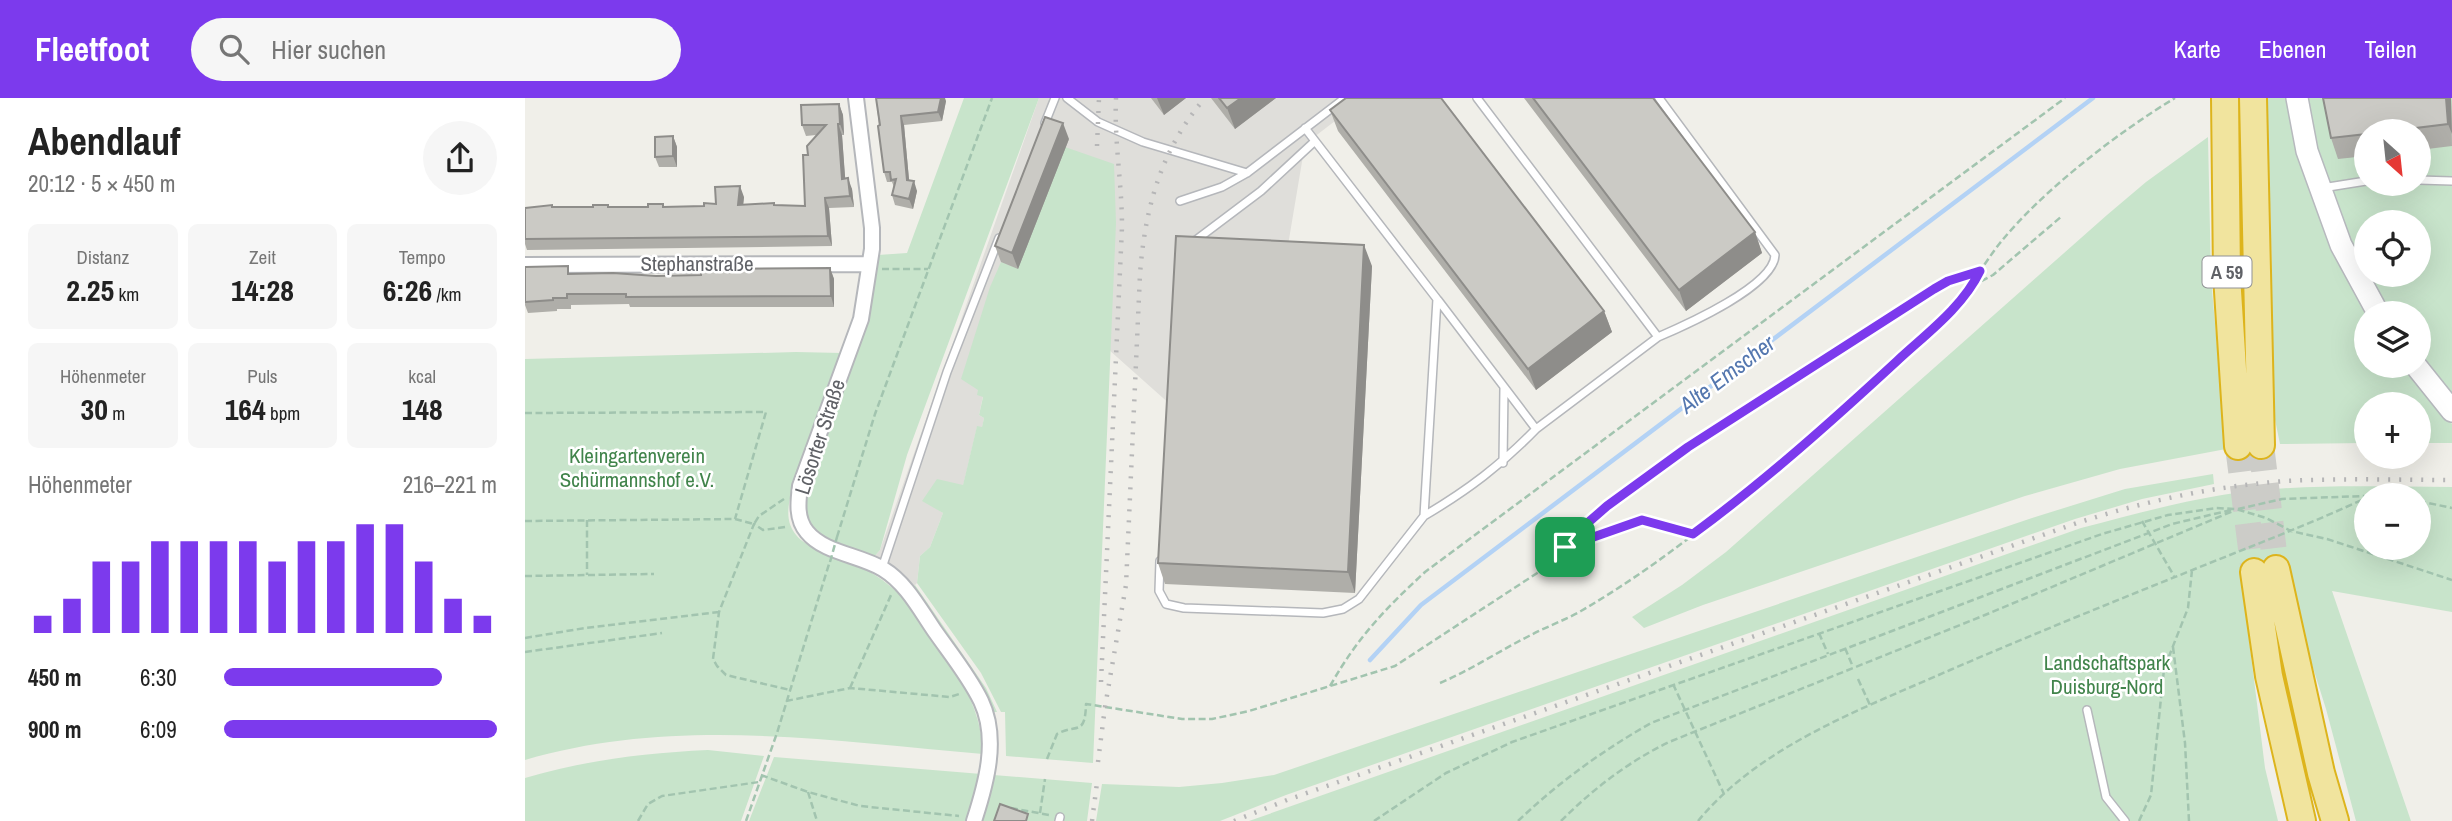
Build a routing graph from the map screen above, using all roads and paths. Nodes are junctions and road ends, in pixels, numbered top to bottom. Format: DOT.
graph roads {
  1 [pos="856,98"];
  2 [pos="992,98"];
  3 [pos="1055,98"];
  4 [pos="1067,98"];
  5 [pos="1345,98"];
  6 [pos="1477,98"];
  7 [pos="1658,98"];
  8 [pos="2065,98"];
  9 [pos="2175,98"];
  10 [pos="2225,98"];
  11 [pos="2253,98"];
  12 [pos="2297,98"];
  13 [pos="1305,128"];
  14 [pos="1040,135"];
  15 [pos="1315,141"];
  16 [pos="1247,173"];
  17 [pos="2431,180"];
  18 [pos="2452,181"];
  19 [pos="2354,183"];
  20 [pos="2320,188"];
  21 [pos="1180,201"];
  22 [pos="2063,216"];
  23 [pos="1000,235"];
  24 [pos="1187,247"];
  25 [pos="525,265"];
  26 [pos="874,266"];
  27 [pos="928,269"];
  28 [pos="1980,271"];
  29 [pos="1971,287"];
  30 [pos="1437,299"];
  31 [pos="2371,301"];
  32 [pos="1658,337"];
  33 [pos="2426,378"];
  34 [pos="1504,387"];
  35 [pos="2452,411"];
  36 [pos="525,413"];
  37 [pos="1536,429"];
  38 [pos="1503,463"];
  39 [pos="2354,497"];
  40 [pos="784,498"];
  41 [pos="2354,502"];
  42 [pos="2431,503"];
  43 [pos="2452,508"];
  44 [pos="2236,509"];
  45 [pos="1424,516"];
  46 [pos="735,519"];
  47 [pos="587,520"];
  48 [pos="525,521"];
  49 [pos="2142,521"];
  50 [pos="754,524"];
  51 [pos="785,527"];
  52 [pos="2291,531"];
  53 [pos="2149,533"];
  54 [pos="1693,534"];
  55 [pos="2155,544"];
  56 [pos="1565,547"];
  57 [pos="1161,549"];
  58 [pos="881,568"];
  59 [pos="2192,570"];
  60 [pos="654,574"];
  61 [pos="587,575"];
  62 [pos="525,576"];
  63 [pos="2174,577"];
  64 [pos="2452,580"];
  65 [pos="892,593"];
  66 [pos="719,612"];
  67 [pos="662,633"];
  68 [pos="1819,633"];
  69 [pos="525,638"];
  70 [pos="2173,646"];
  71 [pos="1845,648"];
  72 [pos="525,652"];
  73 [pos="1828,654"];
  74 [pos="1853,667"];
  75 [pos="1858,679"];
  76 [pos="1440,683"];
  77 [pos="1673,684"];
  78 [pos="1330,685"];
  79 [pos="850,688"];
  80 [pos="790,690"];
  81 [pos="965,692"];
  82 [pos="786,701"];
  83 [pos="1870,706"];
  84 [pos="1684,709"];
  85 [pos="2087,710"];
  86 [pos="1694,732"];
  87 [pos="1047,759"];
  88 [pos="761,775"];
  89 [pos="1045,779"];
  90 [pos="759,782"];
  91 [pos="808,792"];
  92 [pos="1724,794"];
  93 [pos="1041,813"];
  94 [pos="977,814"];
  95 [pos="1059,819"];
  96 [pos="638,821"];
  97 [pos="746,821"];
  98 [pos="817,821"];
  99 [pos="1374,821"];
  100 [pos="1518,821"];
  101 [pos="1561,821"];
  102 [pos="1698,821"];
  103 [pos="2125,821"];
  104 [pos="2139,821"];
  105 [pos="2189,821"];
  106 [pos="2302,821"];
  107 [pos="2335,821"];
  1 -- 26 [label="street, Lösorter Straße"];
  2 -- 27 [label="path"];
  3 -- 14 [label="lane"];
  4 -- 16 [label="lane"];
  5 -- 13 [label="lane"];
  6 -- 32 [label="lane"];
  7 -- 32 [label="lane"];
  8 -- 78 [label="path"];
  9 -- 28 [label="path"];
  10 -- 11 [label="highway, A 59"];
  12 -- 20 [label="street"];
  13 -- 15 [label="lane"];
  13 -- 16 [label="lane"];
  15 -- 24 [label="lane"];
  15 -- 30 [label="lane"];
  16 -- 21 [label="lane"];
  17 -- 18 [label="lane"];
  19 -- 20 [label="lane"];
  20 -- 31 [label="street"];
  22 -- 29 [label="path"];
  23 -- 58 [label="lane"];
  25 -- 26 [label="street, Stephanstraße"];
  26 -- 27 [label="path"];
  26 -- 58 [label="street, Lösorter Straße"];
  27 -- 80 [label="path, bridge"];
  28 -- 29 [label="path"];
  28 -- 56 [label="path"];
  29 -- 54 [label="path"];
  30 -- 34 [label="lane"];
  30 -- 45 [label="lane"];
  32 -- 37 [label="lane"];
  33 -- 35 [label="street"];
  34 -- 37 [label="lane"];
  34 -- 38 [label="lane"];
  36 -- 46 [label="path"];
  37 -- 38 [label="lane"];
  38 -- 45 [label="lane"];
  39 -- 44 [label="path"];
  40 -- 50 [label="path"];
  41 -- 52 [label="path"];
  42 -- 43 [label="path"];
  44 -- 49 [label="path"];
  44 -- 52 [label="path"];
  44 -- 53 [label="path"];
  44 -- 55 [label="path"];
  45 -- 57 [label="lane"];
  46 -- 47 [label="path"];
  46 -- 50 [label="path"];
  47 -- 48 [label="path"];
  47 -- 61 [label="path"];
  49 -- 53 [label="path"];
  49 -- 68 [label="path"];
  50 -- 51 [label="path"];
  50 -- 66 [label="path"];
  52 -- 59 [label="path"];
  52 -- 64 [label="path"];
  53 -- 55 [label="path"];
  53 -- 71 [label="path"];
  54 -- 56 [label="path"];
  54 -- 76 [label="path"];
  55 -- 63 [label="path"];
  55 -- 74 [label="path"];
  56 -- 78 [label="path"];
  58 -- 94 [label="street, Lösorter Straße"];
  59 -- 63 [label="path"];
  59 -- 70 [label="path"];
  60 -- 61 [label="path"];
  61 -- 62 [label="path"];
  63 -- 83 [label="path"];
  65 -- 79 [label="path"];
  66 -- 69 [label="path"];
  66 -- 80 [label="path"];
  67 -- 72 [label="path"];
  68 -- 73 [label="path"];
  68 -- 77 [label="path"];
  70 -- 104 [label="path"];
  70 -- 105 [label="path"];
  71 -- 73 [label="path"];
  71 -- 74 [label="path"];
  73 -- 84 [label="path"];
  74 -- 86 [label="path"];
  75 -- 83 [label="path"];
  77 -- 84 [label="path"];
  77 -- 99 [label="path"];
  78 -- 87 [label="path"];
  79 -- 81 [label="path"];
  79 -- 82 [label="path"];
  80 -- 82 [label="path"];
  82 -- 88 [label="path"];
  83 -- 92 [label="path"];
  84 -- 86 [label="path"];
  84 -- 100 [label="path"];
  85 -- 103 [label="lane"];
  86 -- 92 [label="path"];
  86 -- 101 [label="path"];
  88 -- 90 [label="path"];
  88 -- 91 [label="path"];
  89 -- 93 [label="path"];
  90 -- 96 [label="path"];
  90 -- 97 [label="path"];
  91 -- 94 [label="path"];
  91 -- 98 [label="path"];
  92 -- 102 [label="path"];
  93 -- 94 [label="path"];
  93 -- 95 [label="path"];
  106 -- 107 [label="highway"];
}
